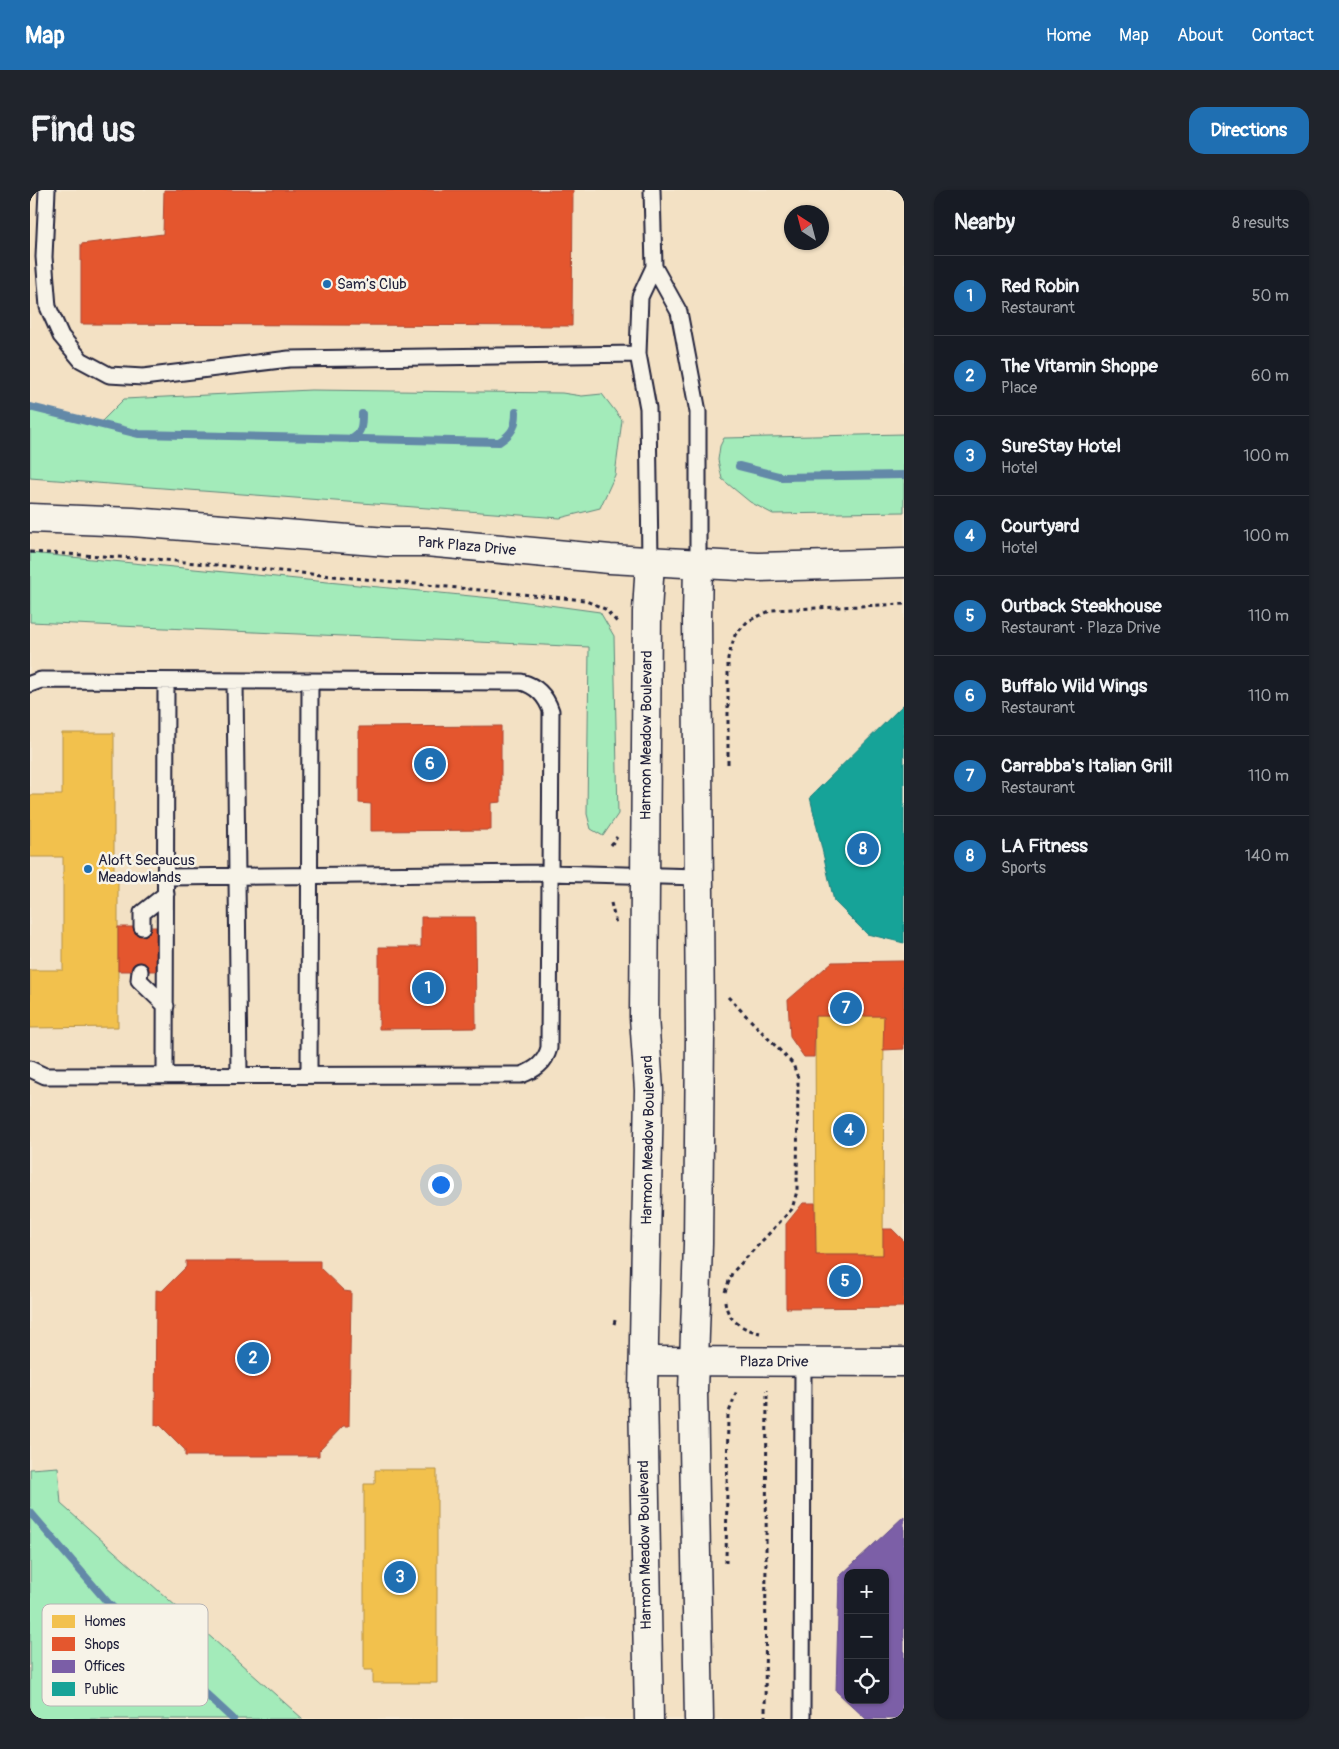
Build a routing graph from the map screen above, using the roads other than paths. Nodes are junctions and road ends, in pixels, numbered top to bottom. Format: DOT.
graph roads {
  1 [pos="47,190"];
  2 [pos="652,190"];
  3 [pos="654,267"];
  4 [pos="638,354"];
  5 [pos="30,518"];
  6 [pos="650,561"];
  7 [pos="904,563"];
  8 [pos="698,564"];
  9 [pos="166,681"];
  10 [pos="235,681"];
  11 [pos="310,681"];
  12 [pos="30,684"];
  13 [pos="550,873"];
  14 [pos="310,875"];
  15 [pos="166,876"];
  16 [pos="237,876"];
  17 [pos="645,876"];
  18 [pos="699,877"];
  19 [pos="166,894"];
  20 [pos="142,927"];
  21 [pos="140,972"];
  22 [pos="166,1006"];
  23 [pos="30,1069"];
  24 [pos="165,1075"];
  25 [pos="240,1075"];
  26 [pos="309,1075"];
  27 [pos="644,1361"];
  28 [pos="693,1361"];
  29 [pos="802,1362"];
  30 [pos="904,1362"];
  31 [pos="649,1719"];
  32 [pos="699,1719"];
  33 [pos="802,1719"];
  1 -- 4 [label="lane"];
  2 -- 3 [label="lane"];
  3 -- 4 [label="lane"];
  3 -- 8 [label="lane"];
  4 -- 6 [label="lane"];
  5 -- 6 [label="street, Park Plaza Drive"];
  6 -- 8 [label="street, Park Plaza Drive"];
  6 -- 17 [label="street, Harmon Meadow Boulevard"];
  7 -- 8 [label="street, Park Plaza Drive"];
  8 -- 18 [label="street"];
  9 -- 10 [label="lane"];
  9 -- 12 [label="lane"];
  9 -- 15 [label="lane"];
  10 -- 11 [label="lane"];
  10 -- 16 [label="lane"];
  11 -- 13 [label="lane"];
  11 -- 14 [label="lane"];
  13 -- 14 [label="lane"];
  13 -- 17 [label="lane"];
  13 -- 26 [label="lane"];
  14 -- 16 [label="lane"];
  14 -- 26 [label="lane"];
  15 -- 16 [label="lane"];
  15 -- 19 [label="lane"];
  16 -- 25 [label="lane"];
  17 -- 18 [label="lane"];
  17 -- 27 [label="street, Harmon Meadow Boulevard"];
  18 -- 28 [label="street"];
  19 -- 20 [label="lane"];
  19 -- 22 [label="lane"];
  21 -- 22 [label="lane"];
  22 -- 24 [label="lane"];
  23 -- 24 [label="lane"];
  24 -- 25 [label="lane"];
  25 -- 26 [label="lane"];
  27 -- 28 [label="street, Plaza Drive"];
  27 -- 31 [label="street, Harmon Meadow Boulevard"];
  28 -- 29 [label="street, Plaza Drive"];
  28 -- 32 [label="street"];
  29 -- 30 [label="street, Plaza Drive"];
  29 -- 33 [label="lane"];
}
